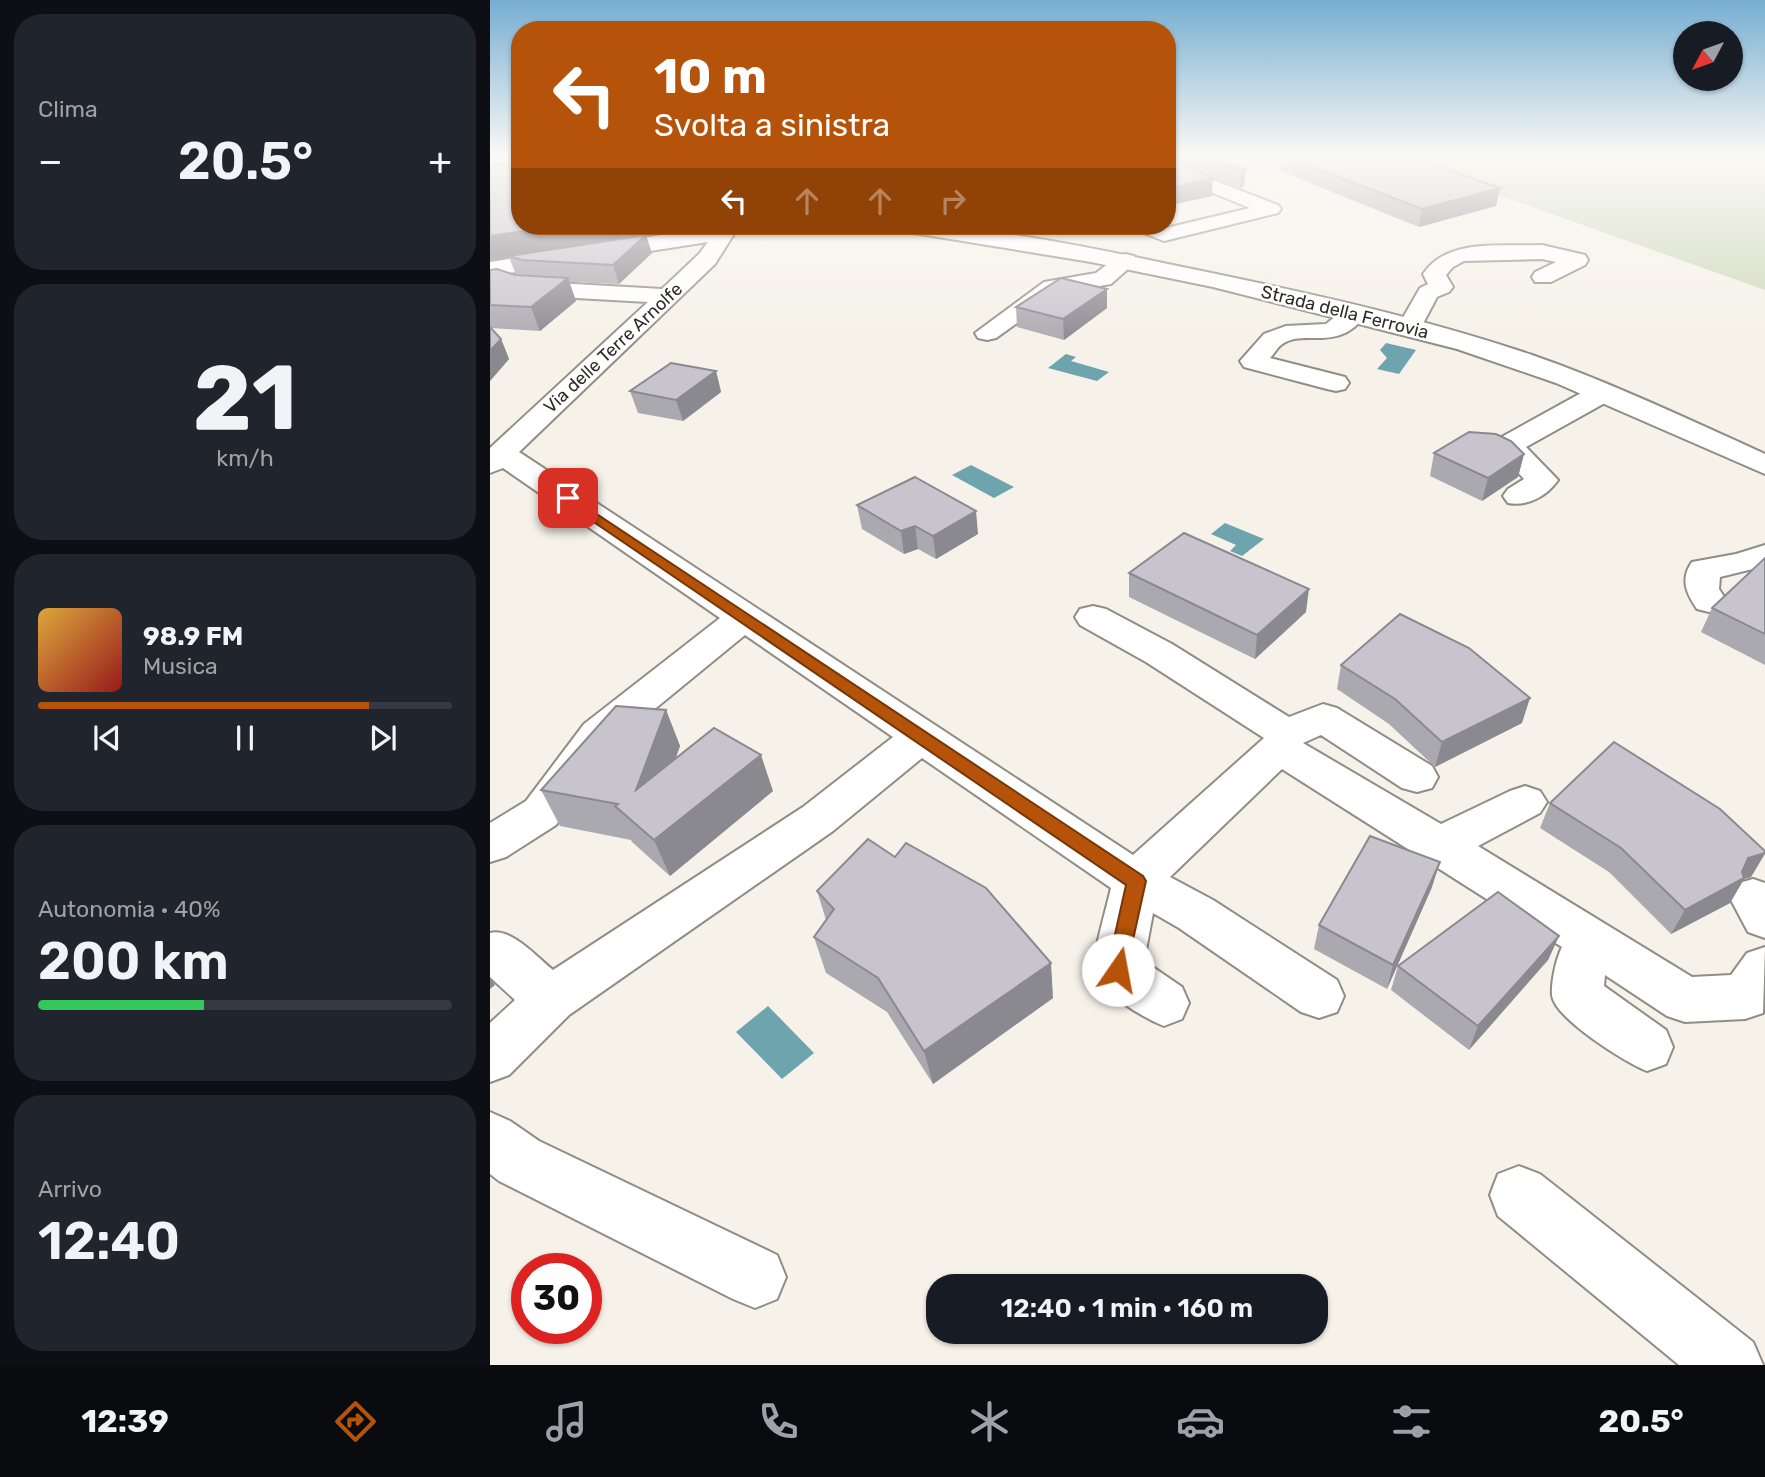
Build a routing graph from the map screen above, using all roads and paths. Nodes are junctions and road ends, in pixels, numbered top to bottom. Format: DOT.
graph roads {
  1 [pos="1227,220"];
  2 [pos="1176,232"];
  3 [pos="691,235"];
  4 [pos="723,235"];
  5 [pos="972,235"];
  6 [pos="1126,261"];
  7 [pos="490,269"];
  8 [pos="1542,277"];
  9 [pos="490,285"];
  10 [pos="670,296"];
  11 [pos="1355,313"];
  12 [pos="1409,328"];
  13 [pos="987,333"];
  14 [pos="1336,383"];
  15 [pos="1602,393"];
  16 [pos="503,443"];
  17 [pos="1765,465"];
  18 [pos="1519,496"];
  19 [pos="1765,555"];
  20 [pos="1709,601"];
  21 [pos="744,617"];
  22 [pos="1093,617"];
  23 [pos="921,737"];
  24 [pos="1283,741"];
  25 [pos="1417,777"];
  26 [pos="1525,802"];
  27 [pos="490,845"];
  28 [pos="1440,845"];
  29 [pos="1136,881"];
  30 [pos="1593,942"];
  31 [pos="495,952"];
  32 [pos="1765,968"];
  33 [pos="1320,996"];
  34 [pos="551,999"];
  35 [pos="1164,1003"];
  36 [pos="1647,1047"];
  37 [pos="490,1058"];
  38 [pos="490,1140"];
  39 [pos="1519,1195"];
  40 [pos="755,1277"];
  41 [pos="1730,1365"];
  1 -- 2 [label="street"];
  3 -- 7 [label="street"];
  4 -- 10 [label="street, Via delle Terre Arnolfe"];
  5 -- 6 [label="street, Strada della Ferrovia"];
  6 -- 11 [label="street, Strada della Ferrovia"];
  6 -- 13 [label="street"];
  8 -- 12 [label="street"];
  9 -- 10 [label="street"];
  10 -- 16 [label="street, Via delle Terre Arnolfe"];
  11 -- 12 [label="street, Strada della Ferrovia"];
  11 -- 14 [label="street"];
  12 -- 15 [label="street, Strada della Ferrovia"];
  15 -- 17 [label="street, Strada della Ferrovia"];
  15 -- 18 [label="street"];
  16 -- 21 [label="street"];
  19 -- 20 [label="street"];
  21 -- 23 [label="street"];
  21 -- 27 [label="street"];
  22 -- 24 [label="street"];
  23 -- 29 [label="street"];
  23 -- 34 [label="street"];
  24 -- 25 [label="street"];
  24 -- 28 [label="street"];
  24 -- 29 [label="street"];
  26 -- 28 [label="street"];
  28 -- 30 [label="street"];
  29 -- 33 [label="street"];
  29 -- 35 [label="street"];
  30 -- 32 [label="street"];
  30 -- 36 [label="street"];
  31 -- 34 [label="street"];
  34 -- 37 [label="street"];
  38 -- 40 [label="street"];
  39 -- 41 [label="street"];
}
